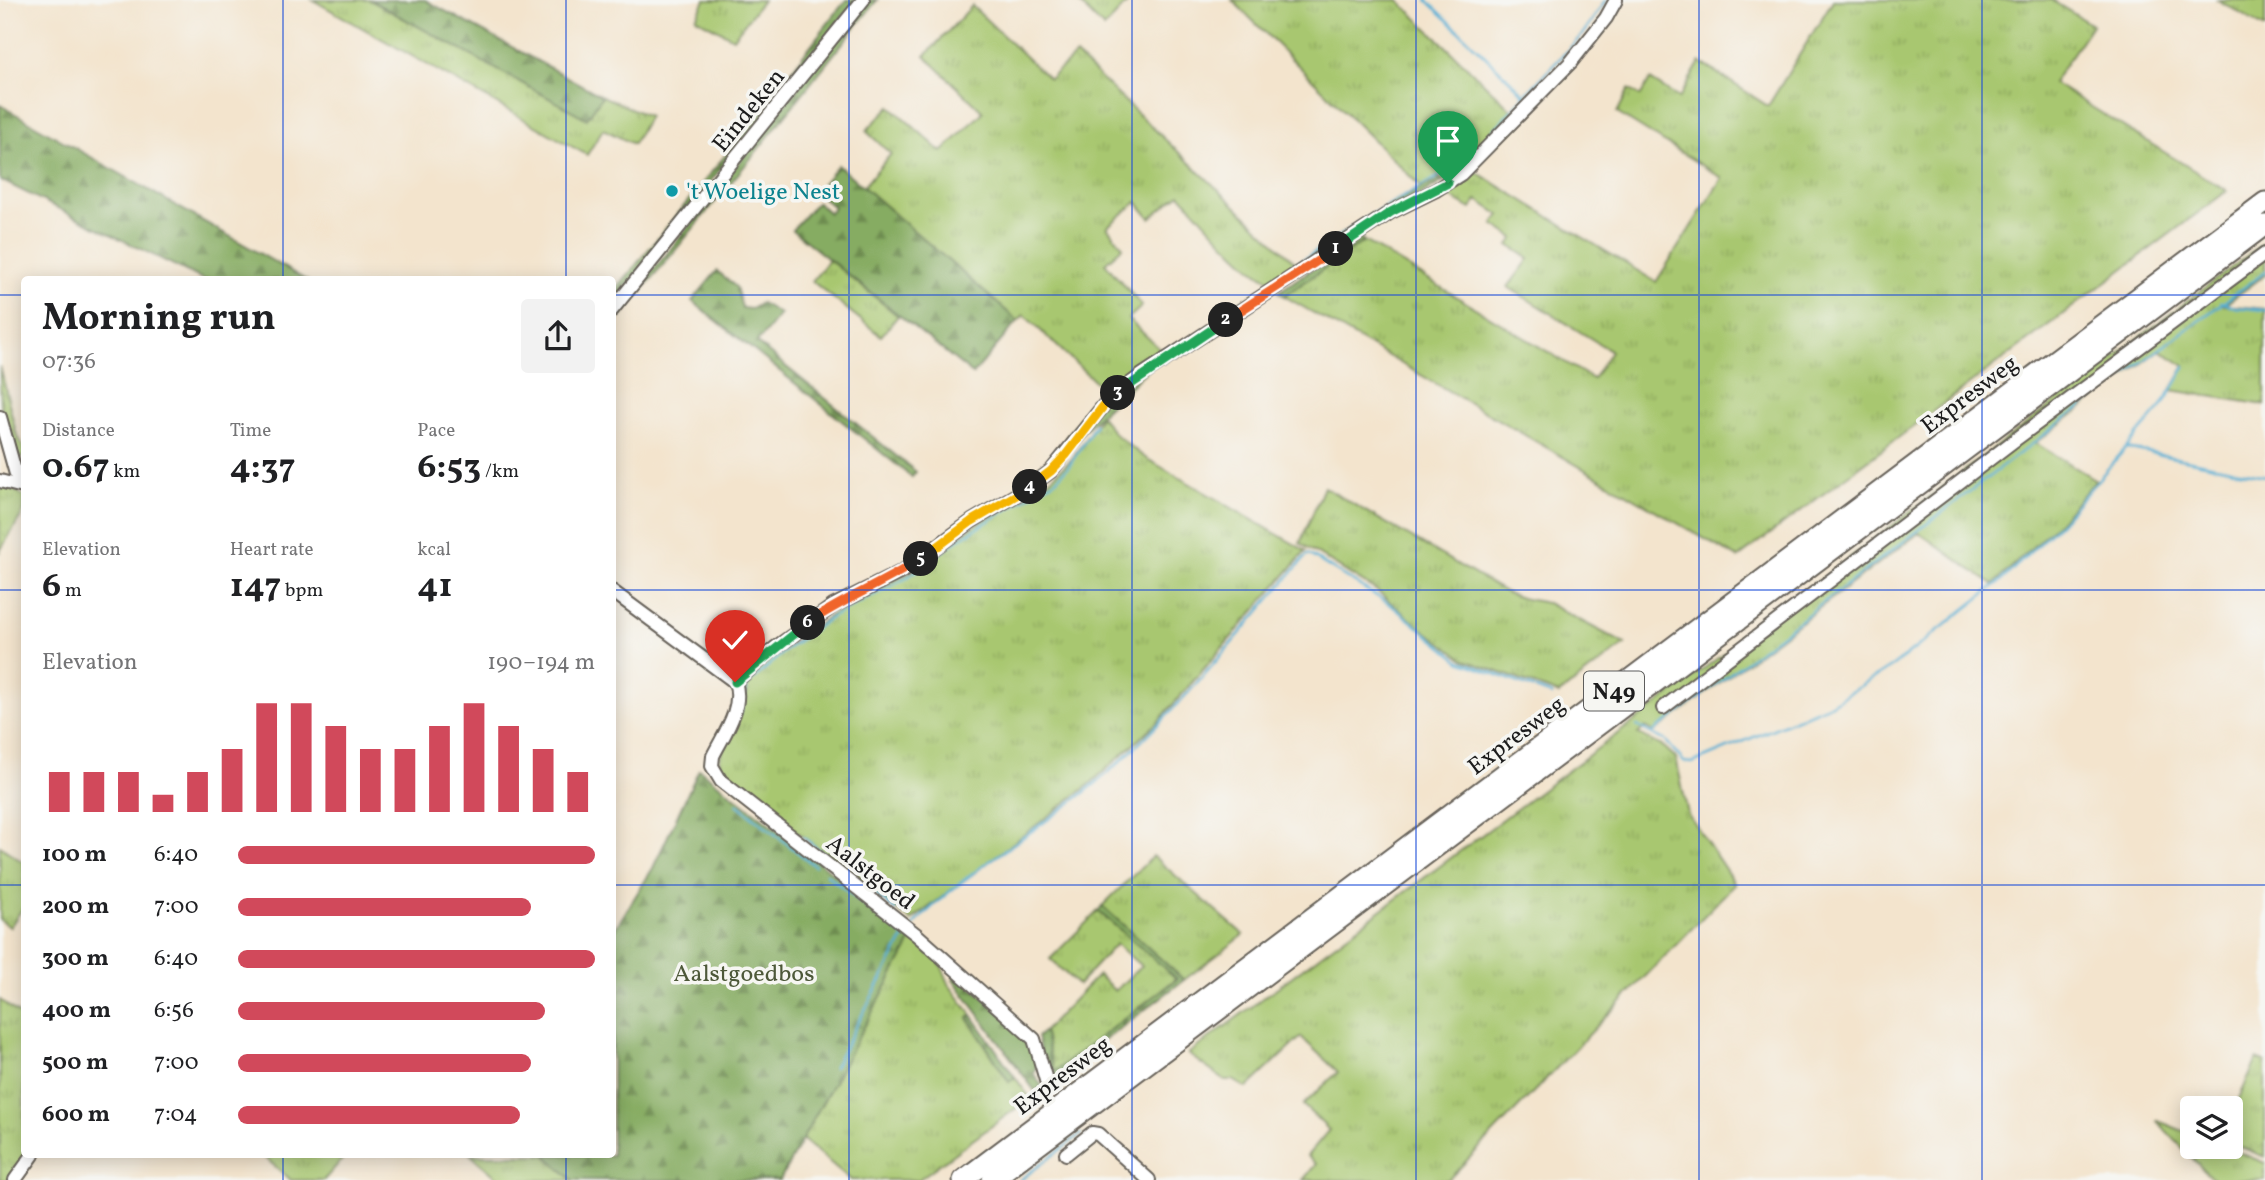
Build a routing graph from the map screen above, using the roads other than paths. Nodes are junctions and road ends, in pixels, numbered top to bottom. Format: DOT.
graph roads {
  1 [pos="863,0"];
  2 [pos="1616,0"];
  3 [pos="2265,202"];
  4 [pos="2265,225"];
  5 [pos="2265,254"];
  6 [pos="616,305"];
  7 [pos="0,417"];
  8 [pos="0,481"];
  9 [pos="21,484"];
  10 [pos="21,487"];
  11 [pos="616,594"];
  12 [pos="735,682"];
  13 [pos="1663,708"];
  14 [pos="1048,1087"];
  15 [pos="1066,1154"];
  16 [pos="31,1158"];
  17 [pos="15,1180"];
  18 [pos="963,1180"];
  19 [pos="992,1180"];
  20 [pos="1149,1180"];
  1 -- 6 [label="street, Eindeken"];
  2 -- 12 [label="street"];
  3 -- 18 [label="highway, Expresweg / N49"];
  4 -- 19 [label="highway, Expresweg / N49"];
  5 -- 13 [label="street"];
  7 -- 9 [label="street"];
  8 -- 10 [label="street"];
  11 -- 12 [label="street"];
  12 -- 14 [label="street, Aalstgoed"];
  15 -- 20 [label="street"];
  16 -- 17 [label="street"];
}
